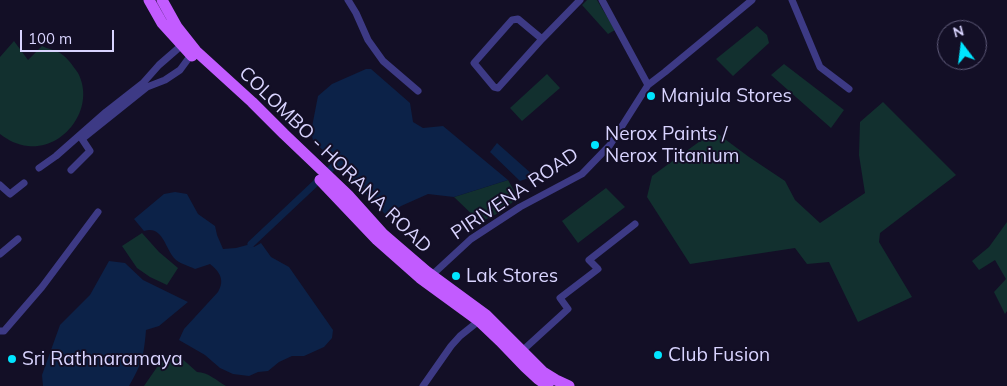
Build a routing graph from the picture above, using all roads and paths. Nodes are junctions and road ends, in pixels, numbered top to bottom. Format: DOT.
graph roads {
  1 [pos="149,0"];
  2 [pos="348,0"];
  3 [pos="580,0"];
  4 [pos="602,0"];
  5 [pos="752,0"];
  6 [pos="792,0"];
  7 [pos="165,1"];
  8 [pos="542,39"];
  9 [pos="182,45"];
  10 [pos="191,55"];
  11 [pos="648,85"];
  12 [pos="848,89"];
  13 [pos="418,91"];
  14 [pos="39,168"];
  15 [pos="71,170"];
  16 [pos="316,171"];
  17 [pos="24,183"];
  18 [pos="0,185"];
  19 [pos="98,212"];
  20 [pos="635,224"];
  21 [pos="18,239"];
  22 [pos="0,254"];
  23 [pos="430,279"];
  24 [pos="482,318"];
  25 [pos="0,331"];
  26 [pos="522,351"];
  27 [pos="423,386"];
  28 [pos="548,386"];
  29 [pos="569,386"];
  1 -- 9 [label="main road, COLOMBO - HORANA ROAD"];
  2 -- 13 [label="street"];
  3 -- 8 [label="street"];
  4 -- 11 [label="street"];
  5 -- 11 [label="street, PIRIVENA ROAD"];
  6 -- 12 [label="street"];
  7 -- 16 [label="main road, COLOMBO - HORANA ROAD"];
  8 -- 8 [label="street"];
  9 -- 10 [label="main road, COLOMBO - HORANA ROAD"];
  9 -- 14 [label="street"];
  10 -- 15 [label="street"];
  10 -- 16 [label="main road, COLOMBO - HORANA ROAD"];
  11 -- 23 [label="street, PIRIVENA ROAD"];
  16 -- 23 [label="main road, COLOMBO - HORANA ROAD"];
  17 -- 18 [label="street"];
  19 -- 25 [label="street"];
  20 -- 26 [label="street"];
  21 -- 22 [label="street"];
  23 -- 24 [label="main road, COLOMBO - HORANA ROAD"];
  24 -- 26 [label="main road, COLOMBO - HORANA ROAD"];
  24 -- 27 [label="street"];
  24 -- 28 [label="main road, COLOMBO - HORANA ROAD"];
  26 -- 29 [label="main road, COLOMBO - HORANA ROAD"];
}
